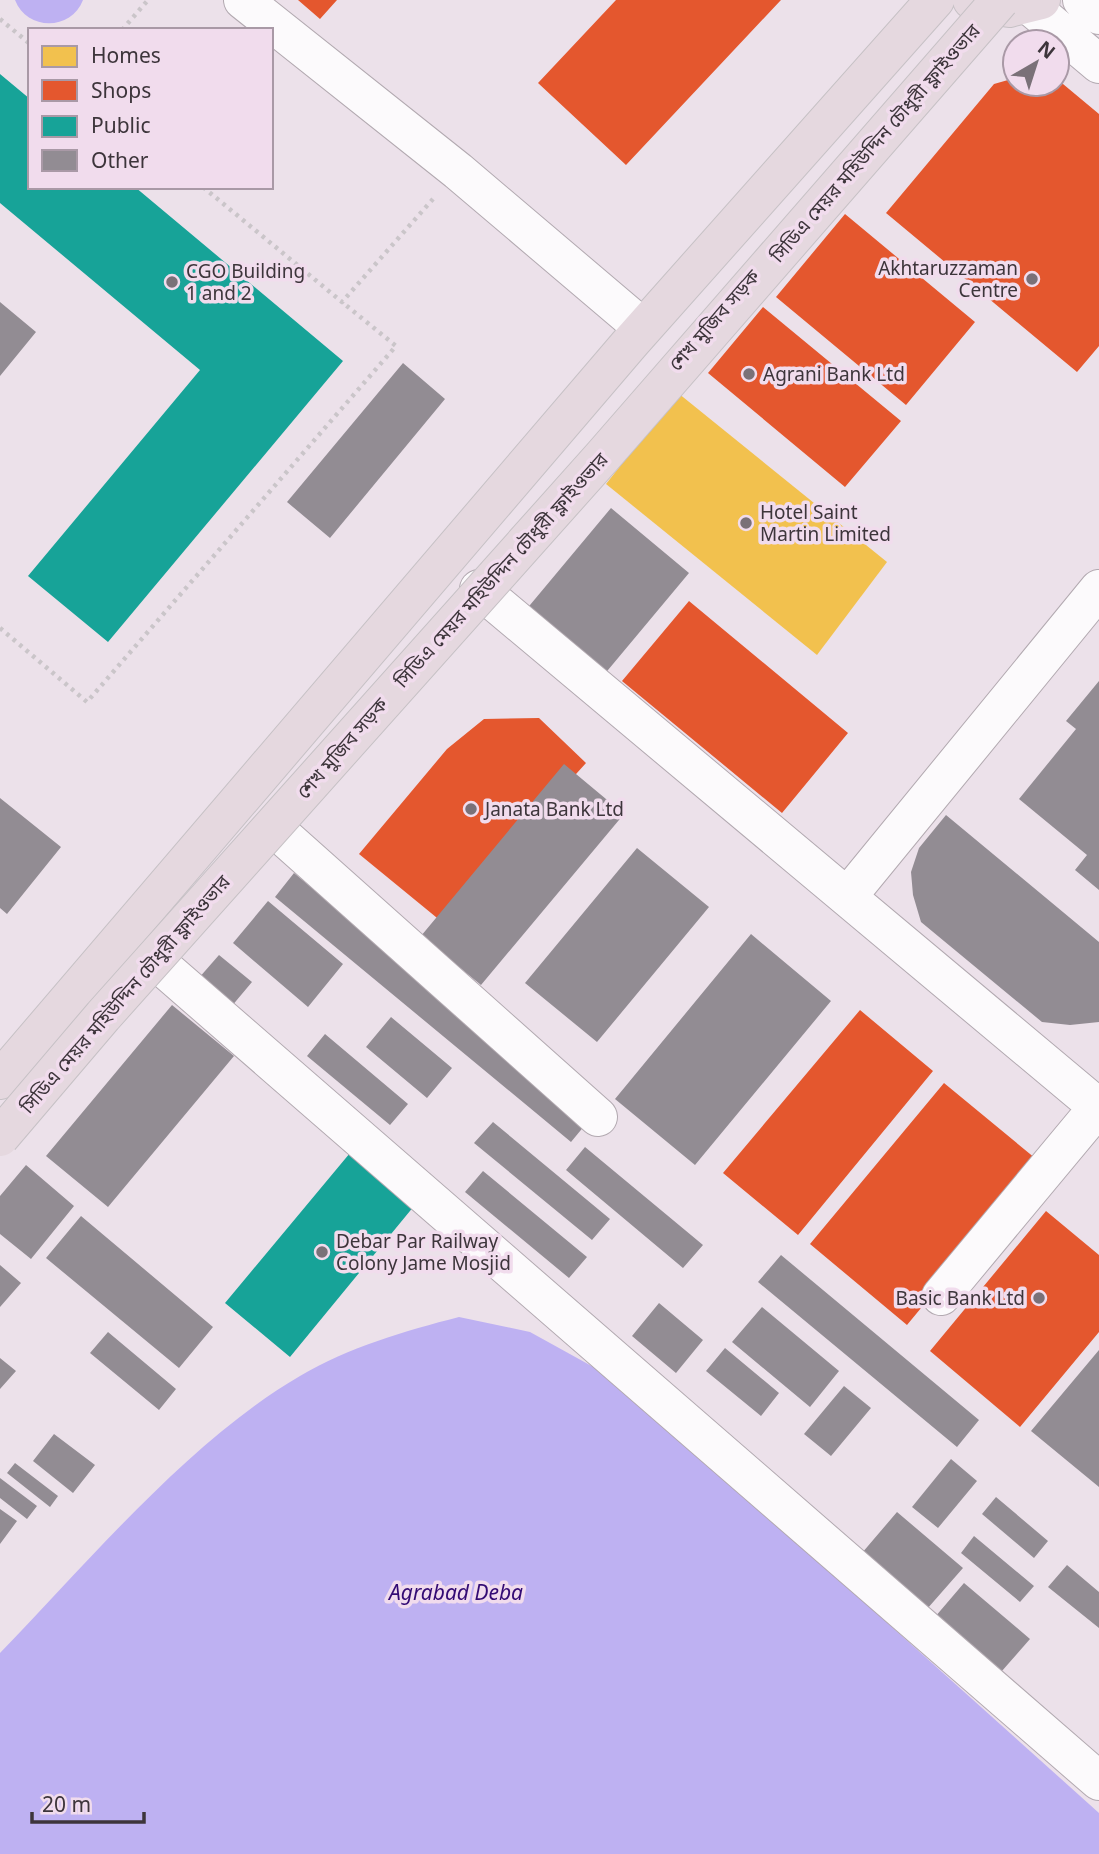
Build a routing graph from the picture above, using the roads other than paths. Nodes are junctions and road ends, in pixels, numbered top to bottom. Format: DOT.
graph roads {
  1 [pos="243,0"];
  2 [pos="908,0"];
  3 [pos="935,0"];
  4 [pos="1082,0"];
  5 [pos="1006,2"];
  6 [pos="1099,15"];
  7 [pos="1099,64"];
  8 [pos="631,317"];
  9 [pos="479,589"];
  10 [pos="1099,589"];
  11 [pos="274,828"];
  12 [pos="847,897"];
  13 [pos="158,963"];
  14 [pos="0,1047"];
  15 [pos="0,1080"];
  16 [pos="1099,1107"];
  17 [pos="598,1117"];
  18 [pos="0,1138"];
  19 [pos="0,1144"];
  20 [pos="941,1296"];
  21 [pos="1099,1781"];
  1 -- 8 [label="street"];
  2 -- 8 [label="highway"];
  3 -- 15 [label="highway"];
  4 -- 6 [label="street"];
  5 -- 7 [label="street"];
  5 -- 9 [label="highway, শেখ মুজিব সড়ক"];
  5 -- 18 [label="highway, সিডিএ মেয়র মহিউদ্দিন চৌধুরী ফ্লাইওভার, bridge"];
  8 -- 14 [label="highway"];
  9 -- 11 [label="highway, শেখ মুজিব সড়ক"];
  9 -- 12 [label="street"];
  10 -- 12 [label="street"];
  11 -- 13 [label="highway, শেখ মুজিব সড়ক"];
  11 -- 17 [label="street"];
  12 -- 16 [label="street"];
  13 -- 19 [label="highway, শেখ মুজিব সড়ক"];
  13 -- 21 [label="street"];
  16 -- 20 [label="street"];
}
